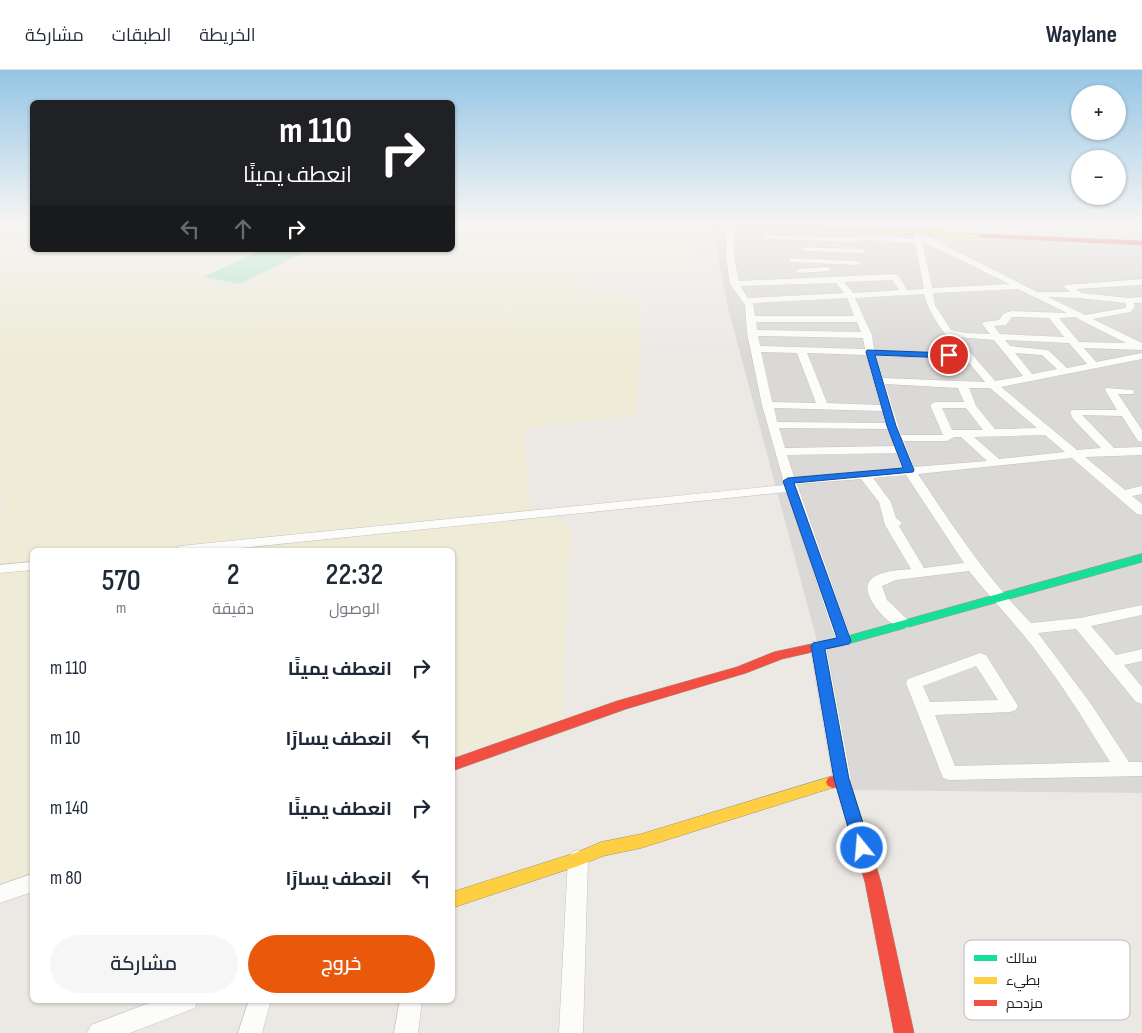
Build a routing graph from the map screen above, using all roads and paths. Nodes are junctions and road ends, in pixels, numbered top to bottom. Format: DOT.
graph roads {
  1 [pos="733,268"];
  2 [pos="834,268"];
  3 [pos="857,268"];
  4 [pos="924,268"];
  5 [pos="982,268"];
  6 [pos="799,271"];
  7 [pos="862,278"];
  8 [pos="838,280"];
  9 [pos="1142,282"];
  10 [pos="734,284"];
  11 [pos="1020,286"];
  12 [pos="928,290"];
  13 [pos="904,292"];
  14 [pos="850,295"];
  15 [pos="1036,295"];
  16 [pos="1079,295"];
  17 [pos="1142,300"];
  18 [pos="745,301"];
  19 [pos="1129,301"];
  20 [pos="1051,314"];
  21 [pos="1080,317"];
  22 [pos="751,319"];
  23 [pos="859,319"];
  24 [pos="948,332"];
  25 [pos="752,333"];
  26 [pos="867,335"];
  27 [pos="997,337"];
  28 [pos="1074,342"];
  29 [pos="1142,346"];
  30 [pos="1005,349"];
  31 [pos="755,350"];
  32 [pos="801,350"];
  33 [pos="870,352"];
  34 [pos="968,356"];
  35 [pos="1142,356"];
  36 [pos="1094,366"];
  37 [pos="1065,371"];
  38 [pos="1029,377"];
  39 [pos="878,381"];
  40 [pos="926,383"];
  41 [pos="962,385"];
  42 [pos="993,385"];
  43 [pos="1129,392"];
  44 [pos="767,405"];
  45 [pos="935,405"];
  46 [pos="823,406"];
  47 [pos="970,406"];
  48 [pos="886,408"];
  49 [pos="1124,413"];
  50 [pos="772,425"];
  51 [pos="1049,431"];
  52 [pos="992,433"];
  53 [pos="949,434"];
  54 [pos="964,434"];
  55 [pos="896,438"];
  56 [pos="1142,439"];
  57 [pos="1110,451"];
  58 [pos="1142,451"];
  59 [pos="780,452"];
  60 [pos="1076,455"];
  61 [pos="996,464"];
  62 [pos="909,470"];
  63 [pos="863,474"];
  64 [pos="790,485"];
  65 [pos="1142,490"];
  66 [pos="1123,494"];
  67 [pos="1142,511"];
  68 [pos="199,548"];
  69 [pos="1142,558"];
  70 [pos="30,566"];
  71 [pos="973,566"];
  72 [pos="0,569"];
  73 [pos="920,573"];
  74 [pos="997,597"];
  75 [pos="1142,610"];
  76 [pos="1080,623"];
  77 [pos="903,624"];
  78 [pos="1027,628"];
  79 [pos="844,641"];
  80 [pos="818,646"];
  81 [pos="1142,655"];
  82 [pos="1112,662"];
  83 [pos="1142,698"];
  84 [pos="924,709"];
  85 [pos="455,764"];
  86 [pos="1124,769"];
  87 [pos="1142,769"];
  88 [pos="842,779"];
  89 [pos="578,858"];
  90 [pos="30,884"];
  91 [pos="0,894"];
  92 [pos="455,899"];
  93 [pos="178,1003"];
  94 [pos="259,1003"];
  95 [pos="411,1003"];
  96 [pos="99,1033"];
  97 [pos="250,1033"];
  98 [pos="406,1033"];
  99 [pos="571,1033"];
  100 [pos="904,1033"];
  1 -- 10 [label="street"];
  2 -- 6 [label="street"];
  3 -- 7 [label="street"];
  4 -- 12 [label="street"];
  5 -- 11 [label="street"];
  7 -- 8 [label="street"];
  7 -- 13 [label="street"];
  8 -- 10 [label="street"];
  8 -- 14 [label="street"];
  9 -- 16 [label="street"];
  10 -- 18 [label="street"];
  11 -- 12 [label="street"];
  11 -- 15 [label="street"];
  12 -- 13 [label="street"];
  12 -- 24 [label="street"];
  13 -- 14 [label="street"];
  14 -- 18 [label="street"];
  14 -- 23 [label="street"];
  15 -- 16 [label="street"];
  15 -- 21 [label="street"];
  16 -- 19 [label="street"];
  17 -- 19 [label="street"];
  18 -- 22 [label="street"];
  19 -- 21 [label="street"];
  20 -- 21 [label="street"];
  20 -- 27 [label="street"];
  20 -- 28 [label="street"];
  21 -- 29 [label="street"];
  22 -- 23 [label="street"];
  22 -- 25 [label="street"];
  23 -- 26 [label="street"];
  24 -- 27 [label="street"];
  24 -- 34 [label="street"];
  25 -- 26 [label="street"];
  25 -- 31 [label="street"];
  26 -- 33 [label="street"];
  27 -- 28 [label="street"];
  27 -- 30 [label="street"];
  28 -- 29 [label="street"];
  28 -- 36 [label="street"];
  30 -- 37 [label="street"];
  30 -- 38 [label="street"];
  31 -- 32 [label="street"];
  31 -- 44 [label="street"];
  32 -- 33 [label="street"];
  32 -- 46 [label="street"];
  33 -- 34 [label="street"];
  33 -- 39 [label="street"];
  34 -- 42 [label="street"];
  35 -- 36 [label="street"];
  36 -- 37 [label="street"];
  37 -- 38 [label="street"];
  38 -- 42 [label="street"];
  39 -- 40 [label="street"];
  39 -- 48 [label="street"];
  40 -- 41 [label="street"];
  40 -- 45 [label="street"];
  41 -- 42 [label="street"];
  41 -- 47 [label="street"];
  42 -- 51 [label="street"];
  43 -- 49 [label="street"];
  44 -- 46 [label="street"];
  44 -- 50 [label="street"];
  45 -- 47 [label="street"];
  45 -- 53 [label="street"];
  46 -- 48 [label="street"];
  47 -- 52 [label="street"];
  48 -- 55 [label="street"];
  49 -- 56 [label="street"];
  49 -- 57 [label="street"];
  50 -- 55 [label="street"];
  50 -- 59 [label="street"];
  51 -- 52 [label="street"];
  51 -- 60 [label="street"];
  52 -- 54 [label="street"];
  53 -- 54 [label="street"];
  53 -- 55 [label="street"];
  54 -- 61 [label="street"];
  55 -- 59 [label="street"];
  55 -- 62 [label="street"];
  57 -- 58 [label="street"];
  57 -- 60 [label="street"];
  59 -- 64 [label="street"];
  60 -- 61 [label="street"];
  60 -- 66 [label="street"];
  61 -- 62 [label="street"];
  62 -- 63 [label="street"];
  62 -- 71 [label="street"];
  63 -- 64 [label="street"];
  63 -- 73 [label="street"];
  64 -- 68 [label="street"];
  64 -- 79 [label="street"];
  65 -- 66 [label="street"];
  66 -- 67 [label="street"];
  69 -- 74 [label="street"];
  70 -- 72 [label="street"];
  71 -- 73 [label="street"];
  71 -- 74 [label="street"];
  73 -- 77 [label="street"];
  74 -- 77 [label="street"];
  74 -- 78 [label="street"];
  75 -- 76 [label="street"];
  76 -- 78 [label="street"];
  76 -- 82 [label="street"];
  77 -- 79 [label="street"];
  78 -- 86 [label="street"];
  79 -- 80 [label="street"];
  80 -- 85 [label="street"];
  80 -- 88 [label="street"];
  81 -- 82 [label="street"];
  82 -- 83 [label="street"];
  84 -- 84 [label="street"];
  84 -- 86 [label="street"];
  86 -- 87 [label="street"];
  88 -- 89 [label="street"];
  88 -- 100 [label="street"];
  89 -- 92 [label="street"];
  89 -- 99 [label="street"];
  90 -- 91 [label="street"];
  93 -- 96 [label="street"];
  94 -- 97 [label="street"];
  95 -- 98 [label="street"];
}
